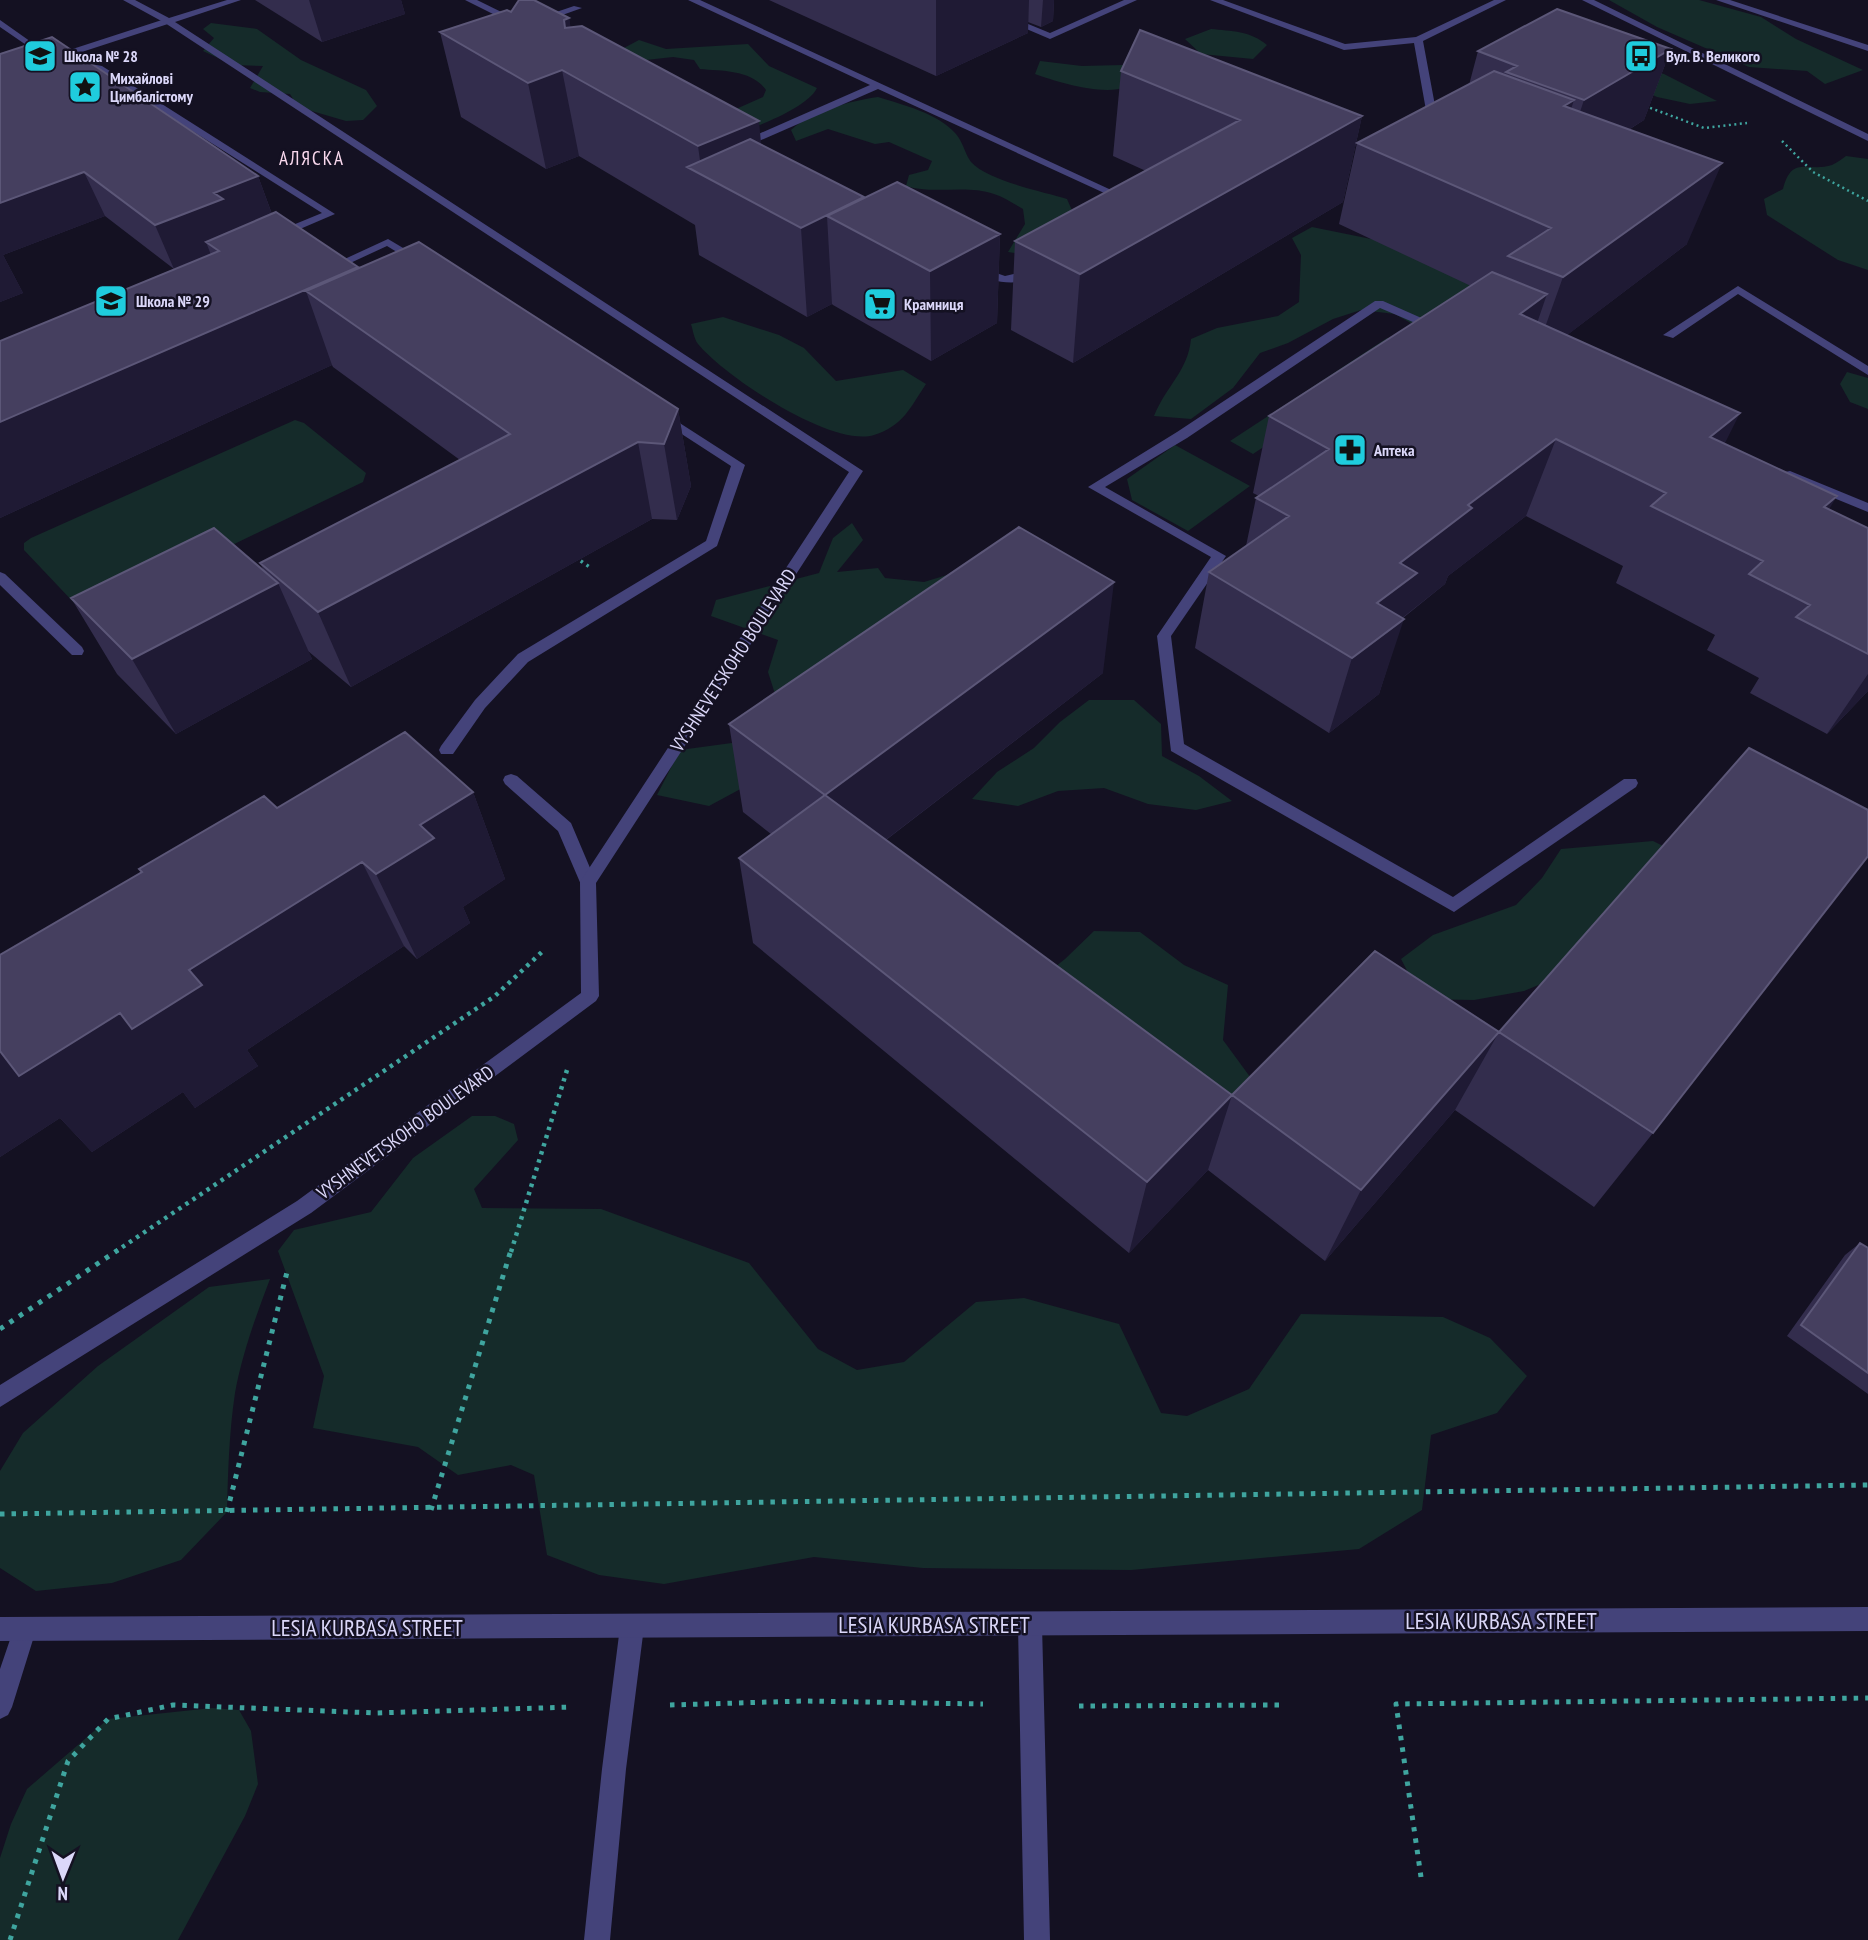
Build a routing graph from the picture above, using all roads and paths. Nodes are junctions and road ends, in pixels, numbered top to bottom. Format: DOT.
graph roads {
  1 [pos="128,0"];
  2 [pos="236,0"];
  3 [pos="470,0"];
  4 [pos="693,0"];
  5 [pos="1132,0"];
  6 [pos="1214,0"];
  7 [pos="1500,0"];
  8 [pos="1587,0"];
  9 [pos="1721,0"];
  10 [pos="578,8"];
  11 [pos="993,14"];
  12 [pos="168,21"];
  13 [pos="0,23"];
  14 [pos="1418,40"];
  15 [pos="1868,48"];
  16 [pos="50,60"];
  17 [pos="37,64"];
  18 [pos="879,85"];
  19 [pos="1642,105"];
  20 [pos="1751,122"];
  21 [pos="1447,135"];
  22 [pos="724,137"];
  23 [pos="1868,138"];
  24 [pos="1140,206"];
  25 [pos="267,239"];
  26 [pos="966,264"];
  27 [pos="1043,268"];
  28 [pos="434,270"];
  29 [pos="313,276"];
  30 [pos="1669,335"];
  31 [pos="1456,336"];
  32 [pos="1868,371"];
  33 [pos="648,407"];
  34 [pos="1778,470"];
  35 [pos="1868,508"];
  36 [pos="569,552"];
  37 [pos="0,577"];
  38 [pos="626,593"];
  39 [pos="77,650"];
  40 [pos="447,750"];
  41 [pos="511,780"];
  42 [pos="1630,783"];
  43 [pos="588,882"];
  44 [pos="548,940"];
  45 [pos="590,996"];
  46 [pos="304,1207"];
  47 [pos="0,1329"];
  48 [pos="0,1397"];
  49 [pos="1868,1485"];
  50 [pos="431,1510"];
  51 [pos="227,1513"];
  52 [pos="0,1514"];
  53 [pos="1868,1619"];
  54 [pos="1030,1625"];
  55 [pos="632,1627"];
  56 [pos="0,1629"];
  57 [pos="24,1630"];
  58 [pos="1868,1698"];
  59 [pos="1031,1705"];
  60 [pos="1285,1705"];
  61 [pos="622,1706"];
  62 [pos="0,1707"];
  63 [pos="1421,1877"];
  64 [pos="10,1940"];
  65 [pos="597,1940"];
  66 [pos="1037,1940"];
  1 -- 12 [label="street, VYSHNEVETSKOHO BOULEVARD"];
  2 -- 12 [label="street"];
  3 -- 10 [label="street"];
  4 -- 18 [label="street"];
  5 -- 11 [label="street"];
  6 -- 14 [label="street"];
  7 -- 14 [label="street"];
  8 -- 23 [label="street"];
  9 -- 15 [label="street"];
  12 -- 16 [label="street"];
  12 -- 43 [label="street, VYSHNEVETSKOHO BOULEVARD"];
  13 -- 16 [label="street"];
  14 -- 21 [label="street"];
  16 -- 17 [label="street"];
  16 -- 25 [label="street"];
  18 -- 22 [label="street"];
  18 -- 24 [label="street"];
  19 -- 20 [label="path"];
  26 -- 27 [label="street"];
  28 -- 29 [label="street"];
  30 -- 32 [label="street"];
  31 -- 42 [label="street"];
  33 -- 38 [label="street"];
  34 -- 35 [label="street"];
  36 -- 38 [label="path"];
  37 -- 39 [label="street"];
  38 -- 40 [label="street"];
  41 -- 43 [label="street"];
  43 -- 45 [label="street"];
  44 -- 47 [label="path"];
  45 -- 46 [label="street, VYSHNEVETSKOHO BOULEVARD"];
  45 -- 50 [label="path"];
  46 -- 48 [label="street, VYSHNEVETSKOHO BOULEVARD"];
  46 -- 51 [label="path"];
  49 -- 50 [label="path"];
  50 -- 51 [label="path"];
  51 -- 52 [label="path"];
  53 -- 54 [label="street, LESIA KURBASA STREET"];
  54 -- 55 [label="street, LESIA KURBASA STREET"];
  54 -- 59 [label="street"];
  55 -- 57 [label="street, LESIA KURBASA STREET"];
  55 -- 61 [label="street"];
  56 -- 57 [label="street, LESIA KURBASA STREET"];
  57 -- 62 [label="street"];
  58 -- 63 [label="path"];
  59 -- 60 [label="path"];
  59 -- 61 [label="path"];
  59 -- 66 [label="street"];
  61 -- 64 [label="path"];
  61 -- 65 [label="street"];
}
